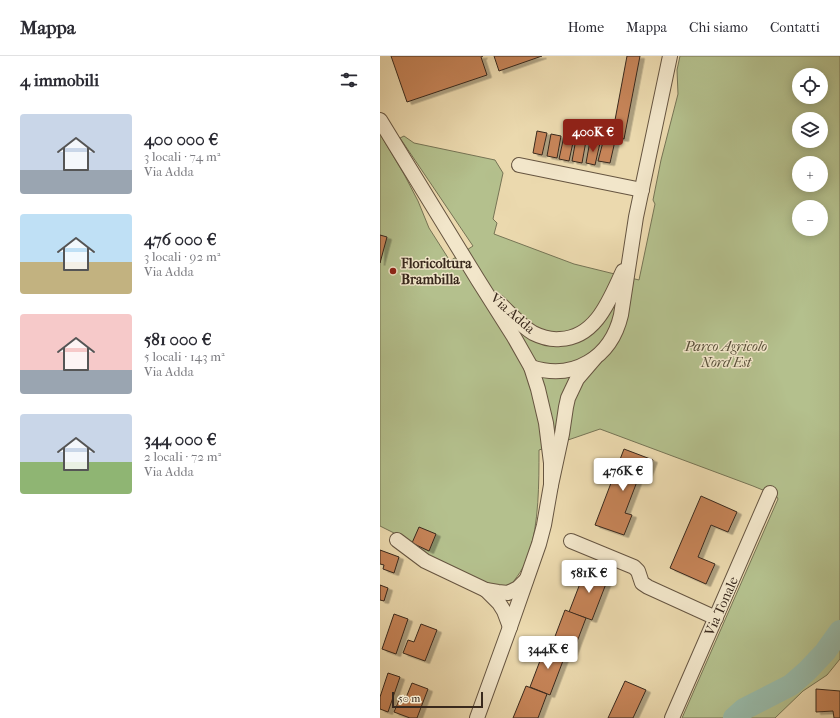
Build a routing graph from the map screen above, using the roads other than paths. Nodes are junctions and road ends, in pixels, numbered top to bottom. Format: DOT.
graph roads {
  1 [pos="670,56"];
  2 [pos="380,120"];
  3 [pos="518,165"];
  4 [pos="642,190"];
  5 [pos="630,258"];
  6 [pos="478,280"];
  7 [pos="595,358"];
  8 [pos="531,367"];
  9 [pos="551,484"];
  10 [pos="770,493"];
  11 [pos="397,540"];
  12 [pos="571,541"];
  13 [pos="527,578"];
  14 [pos="486,590"];
  15 [pos="716,618"];
  16 [pos="510,627"];
  17 [pos="477,718"];
  18 [pos="672,718"];
  1 -- 4 [label="street, Via Adda"];
  2 -- 6 [label="street"];
  3 -- 4 [label="street"];
  4 -- 5 [label="street, Via Adda"];
  5 -- 6 [label="street, Via Adda"];
  5 -- 7 [label="street, Via Adda"];
  6 -- 8 [label="street"];
  7 -- 8 [label="street, Via Adda"];
  7 -- 9 [label="street, Via Adda"];
  8 -- 9 [label="street, Via Adda"];
  9 -- 13 [label="street, Via Adda"];
  10 -- 15 [label="street, Via Tonale"];
  11 -- 14 [label="street, Via Adda"];
  12 -- 15 [label="street"];
  13 -- 14 [label="street, Via Adda"];
  13 -- 16 [label="street, Via Adda"];
  14 -- 16 [label="street, Via Adda"];
  15 -- 18 [label="street, Via Tonale"];
  16 -- 17 [label="street, Via Adda"];
}
